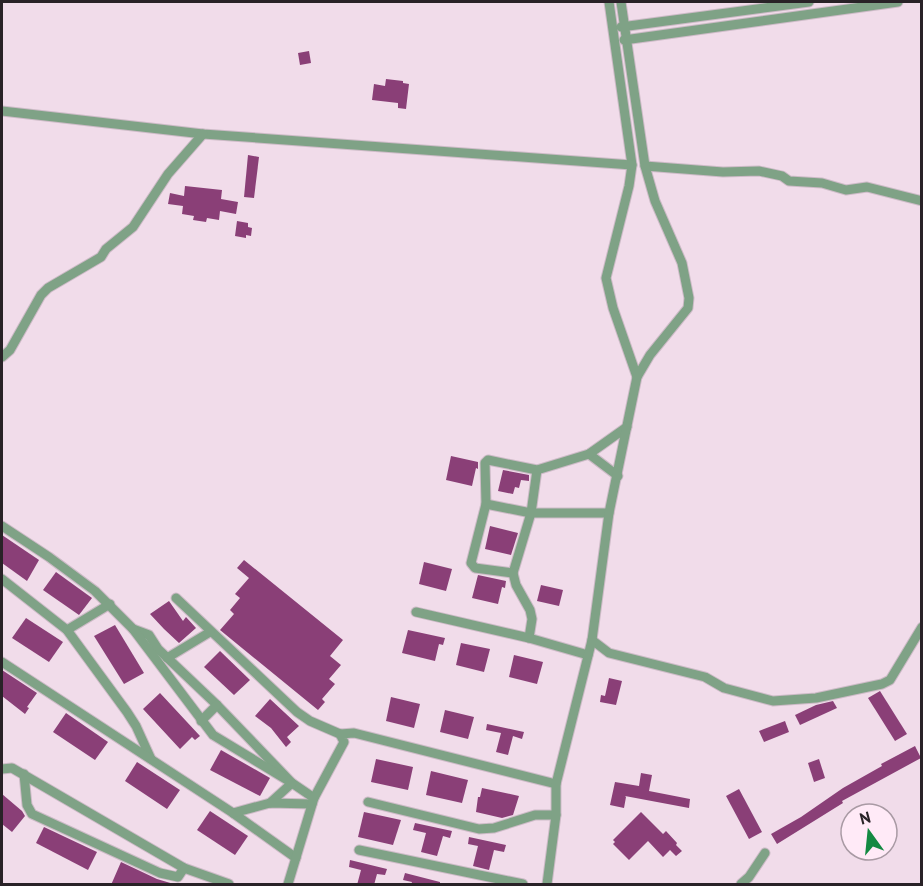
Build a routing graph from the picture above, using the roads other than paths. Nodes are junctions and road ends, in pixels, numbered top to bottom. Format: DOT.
graph roads {
  1 [pos="609,2"];
  2 [pos="621,2"];
  3 [pos="809,2"];
  4 [pos="898,2"];
  5 [pos="625,27"];
  6 [pos="613,28"];
  7 [pos="627,40"];
  8 [pos="615,42"];
  9 [pos="2,111"];
  10 [pos="203,134"];
  11 [pos="632,165"];
  12 [pos="645,166"];
  13 [pos="921,201"];
  14 [pos="2,357"];
  15 [pos="637,377"];
  16 [pos="627,427"];
  17 [pos="588,454"];
  18 [pos="537,470"];
  19 [pos="618,476"];
  20 [pos="486,504"];
  21 [pos="531,513"];
  22 [pos="609,513"];
  23 [pos="2,526"];
  24 [pos="513,573"];
  25 [pos="2,579"];
  26 [pos="176,598"];
  27 [pos="110,604"];
  28 [pos="416,612"];
  29 [pos="921,627"];
  30 [pos="133,628"];
  31 [pos="67,630"];
  32 [pos="210,632"];
  33 [pos="530,638"];
  34 [pos="592,640"];
  35 [pos="588,655"];
  36 [pos="167,658"];
  37 [pos="2,662"];
  38 [pos="217,705"];
  39 [pos="201,721"];
  40 [pos="342,738"];
  41 [pos="151,759"];
  42 [pos="2,770"];
  43 [pos="24,774"];
  44 [pos="292,783"];
  45 [pos="556,784"];
  46 [pos="313,801"];
  47 [pos="368,802"];
  48 [pos="270,803"];
  49 [pos="233,813"];
  50 [pos="556,815"];
  51 [pos="359,850"];
  52 [pos="765,853"];
  53 [pos="296,858"];
  54 [pos="184,868"];
  55 [pos="229,885"];
  56 [pos="288,885"];
  57 [pos="523,885"];
  58 [pos="547,885"];
  59 [pos="741,885"];
  1 -- 6 [label="street"];
  2 -- 5 [label="street"];
  3 -- 5 [label="street"];
  4 -- 7 [label="street"];
  5 -- 6 [label="street"];
  5 -- 7 [label="street"];
  6 -- 8 [label="street"];
  7 -- 8 [label="street"];
  7 -- 12 [label="street"];
  8 -- 11 [label="street"];
  9 -- 10 [label="street"];
  10 -- 11 [label="street"];
  10 -- 14 [label="street"];
  11 -- 15 [label="street"];
  12 -- 13 [label="street"];
  12 -- 15 [label="street"];
  15 -- 16 [label="street"];
  16 -- 17 [label="street"];
  16 -- 19 [label="street"];
  17 -- 18 [label="street"];
  17 -- 19 [label="street"];
  18 -- 20 [label="street"];
  18 -- 21 [label="street"];
  19 -- 22 [label="street"];
  20 -- 21 [label="street"];
  20 -- 24 [label="street"];
  21 -- 22 [label="street"];
  21 -- 24 [label="street"];
  22 -- 34 [label="street"];
  23 -- 27 [label="street"];
  24 -- 33 [label="street"];
  25 -- 31 [label="street"];
  26 -- 32 [label="street"];
  27 -- 30 [label="street"];
  27 -- 31 [label="street"];
  28 -- 33 [label="street"];
  29 -- 34 [label="street"];
  30 -- 36 [label="street"];
  30 -- 39 [label="street"];
  31 -- 41 [label="street"];
  32 -- 36 [label="street"];
  32 -- 40 [label="street"];
  33 -- 35 [label="street"];
  34 -- 35 [label="street"];
  35 -- 45 [label="street"];
  36 -- 38 [label="street"];
  37 -- 41 [label="street"];
  38 -- 39 [label="street"];
  38 -- 44 [label="street"];
  39 -- 44 [label="street"];
  40 -- 45 [label="street"];
  40 -- 46 [label="street"];
  41 -- 49 [label="street"];
  42 -- 43 [label="street"];
  43 -- 54 [label="street"];
  43 -- 54 [label="street"];
  44 -- 46 [label="street"];
  44 -- 48 [label="street"];
  45 -- 50 [label="street"];
  46 -- 48 [label="street"];
  46 -- 53 [label="street"];
  47 -- 50 [label="street"];
  48 -- 49 [label="street"];
  49 -- 53 [label="street"];
  50 -- 58 [label="street"];
  51 -- 57 [label="street"];
  52 -- 59 [label="street"];
  53 -- 56 [label="street"];
  54 -- 55 [label="street"];
}
